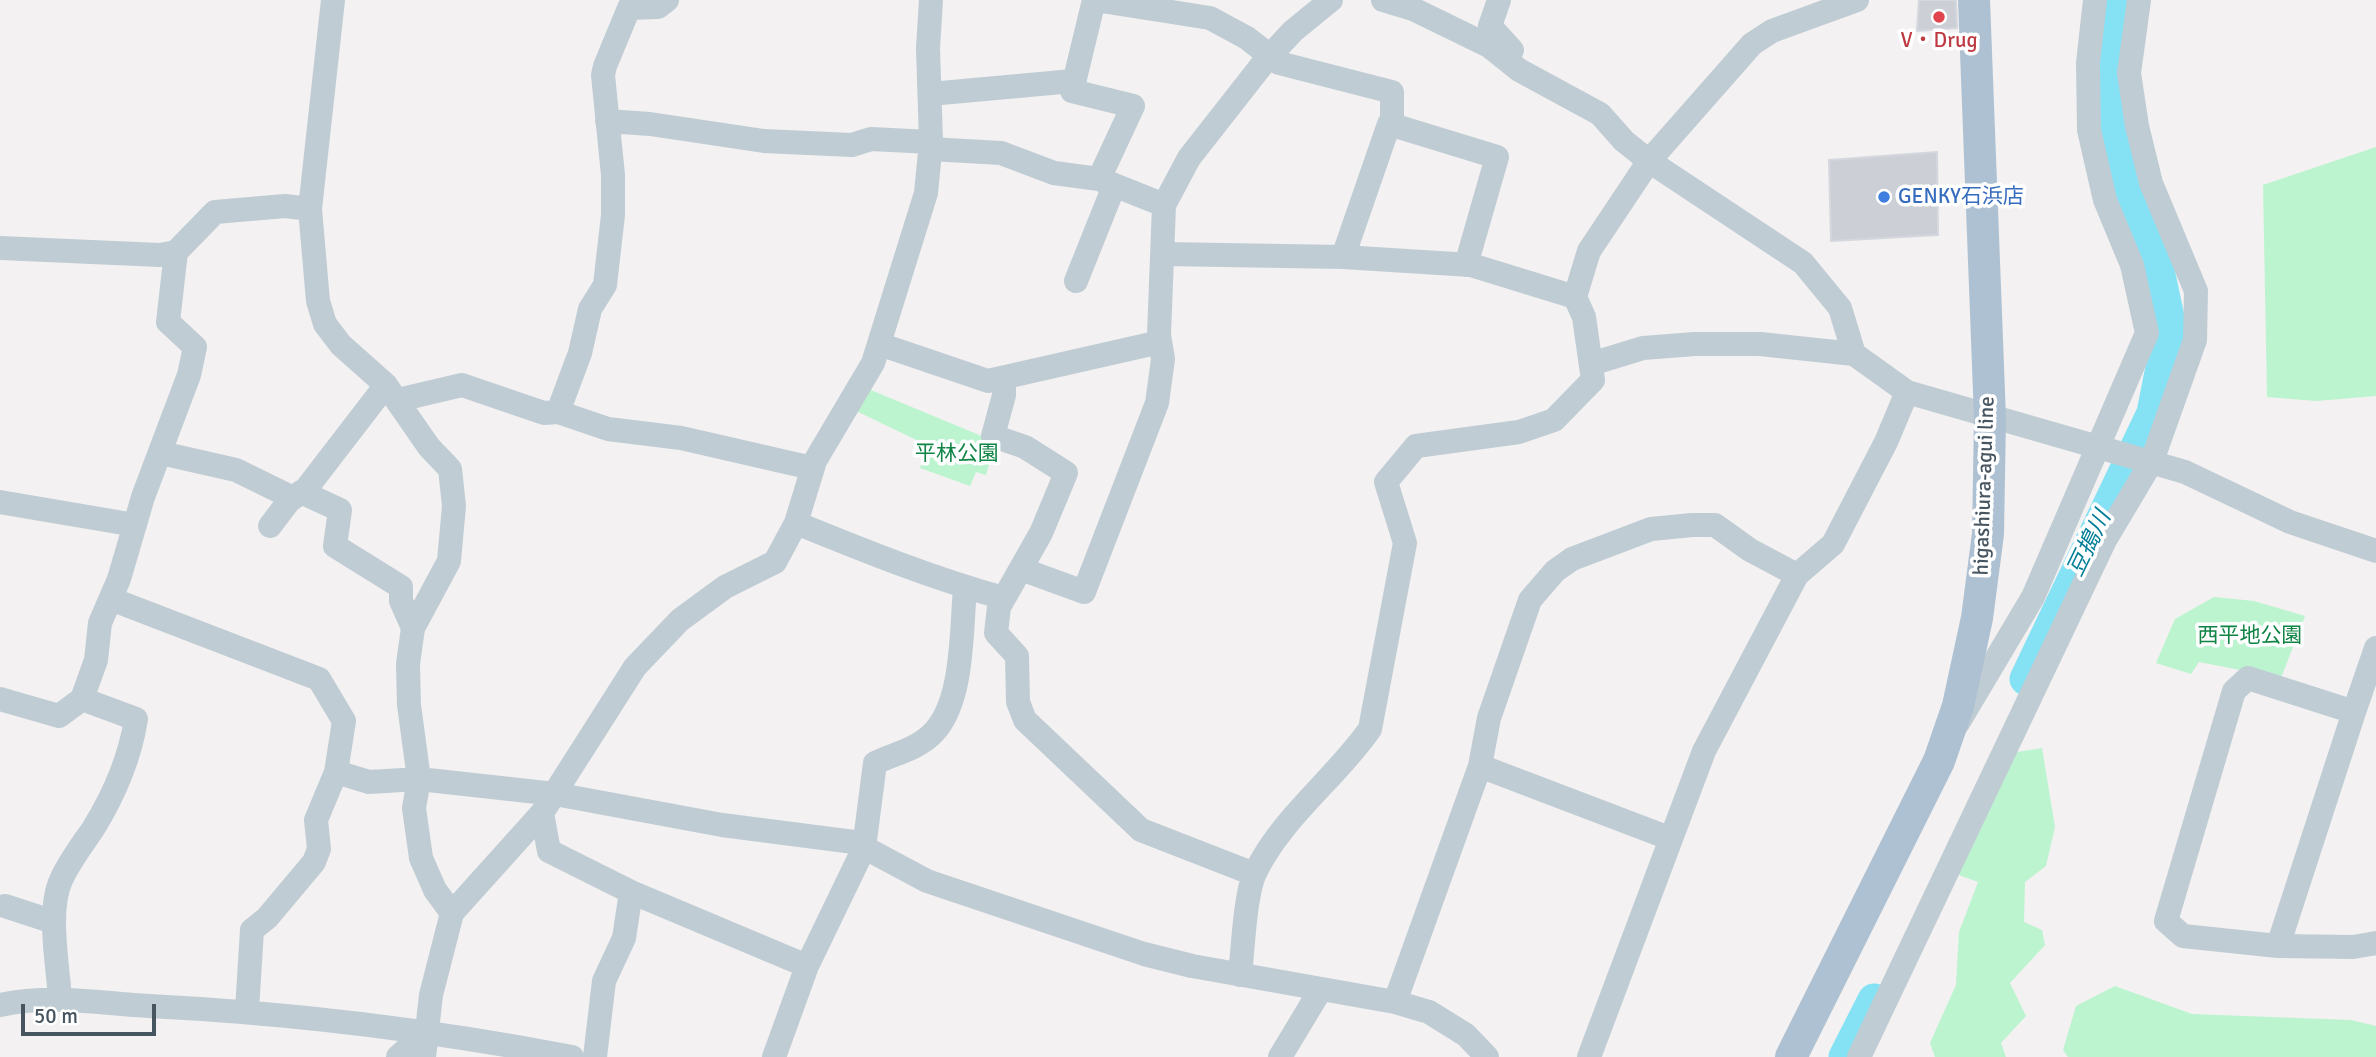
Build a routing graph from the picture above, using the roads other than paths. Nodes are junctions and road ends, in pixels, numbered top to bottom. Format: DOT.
graph roads {
  1 [pos="332,0"];
  2 [pos="667,0"];
  3 [pos="931,0"];
  4 [pos="1094,0"];
  5 [pos="1331,0"];
  6 [pos="1383,0"];
  7 [pos="1499,0"];
  8 [pos="1857,0"];
  9 [pos="1974,0"];
  10 [pos="2095,0"];
  11 [pos="2139,0"];
  12 [pos="2147,0"];
  13 [pos="1271,54"];
  14 [pos="1073,81"];
  15 [pos="1548,84"];
  16 [pos="930,94"];
  17 [pos="607,121"];
  18 [pos="1392,124"];
  19 [pos="931,146"];
  20 [pos="1649,161"];
  21 [pos="1107,182"];
  22 [pos="1164,205"];
  23 [pos="310,209"];
  24 [pos="0,248"];
  25 [pos="176,252"];
  26 [pos="1163,254"];
  27 [pos="1343,257"];
  28 [pos="1466,265"];
  29 [pos="1076,281"];
  30 [pos="1575,297"];
  31 [pos="1160,342"];
  32 [pos="879,344"];
  33 [pos="1854,354"];
  34 [pos="1591,364"];
  35 [pos="1004,379"];
  36 [pos="392,392"];
  37 [pos="1907,392"];
  38 [pos="558,412"];
  39 [pos="1990,418"];
  40 [pos="2099,447"];
  41 [pos="160,453"];
  42 [pos="2152,461"];
  43 [pos="812,468"];
  44 [pos="297,495"];
  45 [pos="0,502"];
  46 [pos="796,523"];
  47 [pos="135,525"];
  48 [pos="270,526"];
  49 [pos="2376,551"];
  50 [pos="1021,569"];
  51 [pos="1797,575"];
  52 [pos="965,589"];
  53 [pos="1004,598"];
  54 [pos="111,599"];
  55 [pos="413,628"];
  56 [pos="2375,652"];
  57 [pos="0,699"];
  58 [pos="82,699"];
  59 [pos="2354,712"];
  60 [pos="1946,740"];
  61 [pos="1480,766"];
  62 [pos="336,772"];
  63 [pos="419,779"];
  64 [pos="548,804"];
  65 [pos="1669,838"];
  66 [pos="864,848"];
  67 [pos="1254,874"];
  68 [pos="631,892"];
  69 [pos="5,906"];
  70 [pos="453,913"];
  71 [pos="54,922"];
  72 [pos="2376,943"];
  73 [pos="2278,946"];
  74 [pos="807,965"];
  75 [pos="1240,975"];
  76 [pos="1321,989"];
  77 [pos="60,999"];
  78 [pos="1395,1002"];
  79 [pos="0,1006"];
  80 [pos="247,1010"];
  81 [pos="428,1031"];
  82 [pos="563,1056"];
  83 [pos="398,1057"];
  84 [pos="424,1057"];
  85 [pos="595,1057"];
  86 [pos="774,1057"];
  87 [pos="1280,1057"];
  88 [pos="1487,1057"];
  89 [pos="1589,1057"];
  90 [pos="1791,1057"];
  91 [pos="1859,1057"];
  1 -- 23 [label="street"];
  2 -- 17 [label="street"];
  3 -- 16 [label="street"];
  4 -- 13 [label="street"];
  4 -- 14 [label="street"];
  5 -- 13 [label="street"];
  6 -- 15 [label="street"];
  7 -- 15 [label="street"];
  8 -- 20 [label="street"];
  9 -- 39 [label="main road, higashiura-agui line"];
  10 -- 40 [label="street"];
  11 -- 12 [label="street"];
  11 -- 42 [label="street"];
  13 -- 18 [label="street"];
  13 -- 22 [label="street"];
  14 -- 16 [label="street"];
  14 -- 21 [label="street"];
  15 -- 20 [label="street"];
  16 -- 19 [label="street"];
  17 -- 19 [label="street"];
  17 -- 38 [label="street"];
  18 -- 27 [label="street"];
  18 -- 28 [label="street"];
  19 -- 21 [label="street"];
  19 -- 32 [label="street"];
  20 -- 30 [label="street"];
  20 -- 33 [label="street"];
  21 -- 22 [label="street"];
  21 -- 29 [label="street"];
  22 -- 26 [label="street"];
  23 -- 25 [label="street"];
  23 -- 36 [label="street"];
  24 -- 25 [label="street"];
  25 -- 41 [label="street"];
  26 -- 27 [label="street"];
  26 -- 31 [label="street"];
  27 -- 28 [label="street"];
  28 -- 30 [label="street"];
  30 -- 34 [label="street"];
  31 -- 35 [label="street"];
  31 -- 50 [label="street"];
  32 -- 35 [label="street"];
  32 -- 43 [label="street"];
  33 -- 34 [label="street"];
  33 -- 37 [label="street"];
  34 -- 67 [label="street"];
  35 -- 50 [label="street"];
  36 -- 38 [label="street"];
  36 -- 44 [label="street"];
  36 -- 55 [label="street"];
  37 -- 39 [label="street"];
  37 -- 51 [label="street"];
  38 -- 43 [label="street"];
  39 -- 40 [label="street"];
  39 -- 60 [label="main road, higashiura-agui line"];
  40 -- 42 [label="street"];
  40 -- 60 [label="street"];
  41 -- 44 [label="street"];
  41 -- 47 [label="street"];
  42 -- 49 [label="street"];
  42 -- 91 [label="street"];
  43 -- 46 [label="street"];
  44 -- 48 [label="street"];
  44 -- 55 [label="street"];
  45 -- 47 [label="street"];
  46 -- 52 [label="street"];
  46 -- 64 [label="street"];
  47 -- 54 [label="street"];
  50 -- 53 [label="street"];
  51 -- 61 [label="street"];
  51 -- 65 [label="street"];
  52 -- 53 [label="street"];
  52 -- 66 [label="street"];
  53 -- 67 [label="street"];
  54 -- 58 [label="street"];
  54 -- 62 [label="street"];
  55 -- 63 [label="street"];
  56 -- 59 [label="street"];
  57 -- 58 [label="street"];
  58 -- 71 [label="street"];
  59 -- 73 [label="street"];
  59 -- 73 [label="street"];
  60 -- 90 [label="main road, higashiura-agui line"];
  61 -- 65 [label="street"];
  61 -- 78 [label="street"];
  62 -- 63 [label="street"];
  62 -- 80 [label="street"];
  63 -- 64 [label="street"];
  63 -- 70 [label="street"];
  64 -- 66 [label="street"];
  64 -- 68 [label="street"];
  64 -- 70 [label="street"];
  65 -- 89 [label="street"];
  66 -- 74 [label="street"];
  66 -- 75 [label="street"];
  67 -- 75 [label="street"];
  68 -- 74 [label="street"];
  68 -- 85 [label="street"];
  69 -- 71 [label="street"];
  70 -- 81 [label="street"];
  71 -- 77 [label="street"];
  72 -- 73 [label="street"];
  74 -- 86 [label="street"];
  75 -- 76 [label="street"];
  76 -- 78 [label="street"];
  76 -- 87 [label="street"];
  77 -- 79 [label="street"];
  77 -- 80 [label="street"];
  78 -- 88 [label="street"];
  80 -- 81 [label="street"];
  81 -- 82 [label="street"];
  81 -- 83 [label="street"];
  81 -- 84 [label="street"];
}
